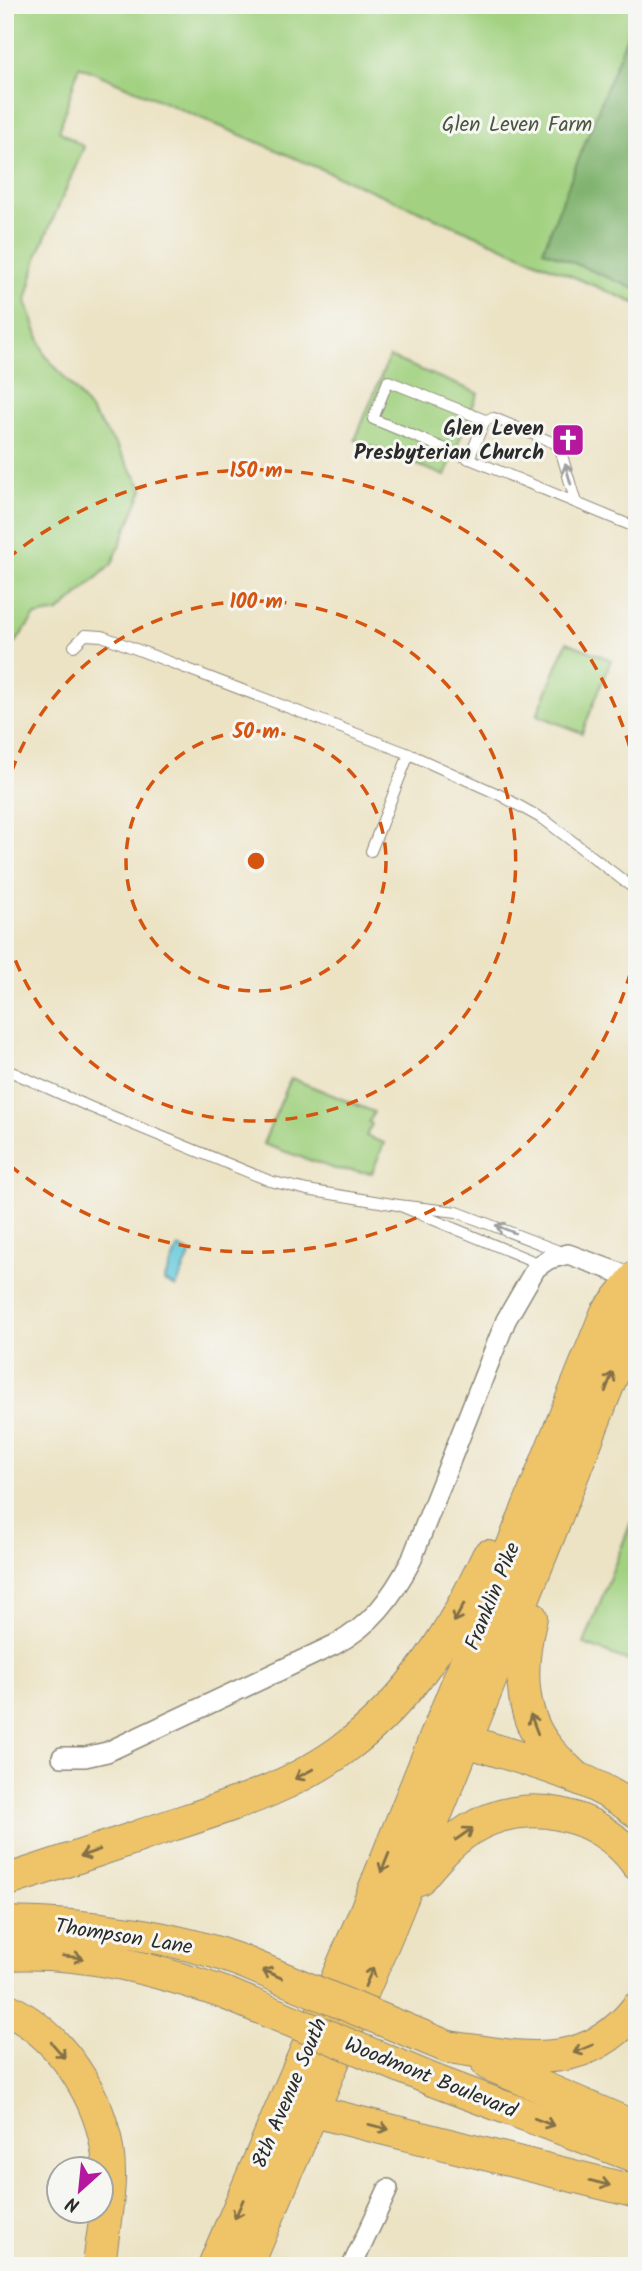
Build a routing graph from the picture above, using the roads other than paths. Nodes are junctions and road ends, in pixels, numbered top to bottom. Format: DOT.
graph roads {
  1 [pos="485,420"];
  2 [pos="469,459"];
  3 [pos="576,503"];
  4 [pos="637,528"];
  5 [pos="74,646"];
  6 [pos="410,754"];
  7 [pos="371,851"];
  8 [pos="637,891"];
  9 [pos="5,1069"];
  10 [pos="398,1205"];
  11 [pos="568,1254"];
  12 [pos="540,1264"];
  13 [pos="636,1277"];
  14 [pos="575,1430"];
  15 [pos="451,1736"];
  16 [pos="62,1757"];
  17 [pos="575,1777"];
  18 [pos="637,1812"];
  19 [pos="637,1864"];
  20 [pos="5,1881"];
  21 [pos="5,1923"];
  22 [pos="376,1923"];
  23 [pos="5,1954"];
  24 [pos="241,1961"];
  25 [pos="228,1994"];
  26 [pos="5,2008"];
  27 [pos="637,2008"];
  28 [pos="449,2047"];
  29 [pos="300,2105"];
  30 [pos="637,2128"];
  31 [pos="637,2157"];
  32 [pos="388,2189"];
  33 [pos="637,2192"];
  34 [pos="99,2266"];
  35 [pos="215,2266"];
  36 [pos="247,2266"];
  37 [pos="352,2266"];
  1 -- 2 [label="lane"];
  1 -- 2 [label="lane"];
  3 -- 1 [label="lane, one-way"];
  2 -- 3 [label="lane"];
  3 -- 4 [label="lane"];
  5 -- 6 [label="lane"];
  6 -- 7 [label="lane"];
  6 -- 8 [label="lane"];
  9 -- 10 [label="lane"];
  11 -- 10 [label="lane, one-way"];
  10 -- 12 [label="lane"];
  11 -- 12 [label="street"];
  11 -- 13 [label="street"];
  12 -- 16 [label="street"];
  13 -- 14 [label="main road, Franklin Pike"];
  14 -- 15 [label="main road, Franklin Pike"];
  17 -- 14 [label="main road, one-way"];
  14 -- 20 [label="main road, one-way"];
  15 -- 17 [label="main road"];
  15 -- 22 [label="main road, Franklin Pike"];
  17 -- 18 [label="main road"];
  22 -- 19 [label="main road, one-way"];
  21 -- 24 [label="main road, Thompson Lane"];
  22 -- 29 [label="main road, 8th Avenue South"];
  23 -- 25 [label="main road, Thompson Lane, one-way"];
  28 -- 24 [label="main road, Woodmont Boulevard, one-way, bridge"];
  25 -- 31 [label="main road, Woodmont Boulevard, one-way, bridge"];
  26 -- 34 [label="main road, one-way"];
  27 -- 28 [label="main road, one-way"];
  28 -- 30 [label="main road, Woodmont Boulevard"];
  29 -- 33 [label="main road, one-way"];
  29 -- 35 [label="main road, 8th Avenue South, one-way"];
  29 -- 36 [label="main road, 8th Avenue South"];
  32 -- 37 [label="street"];
}
